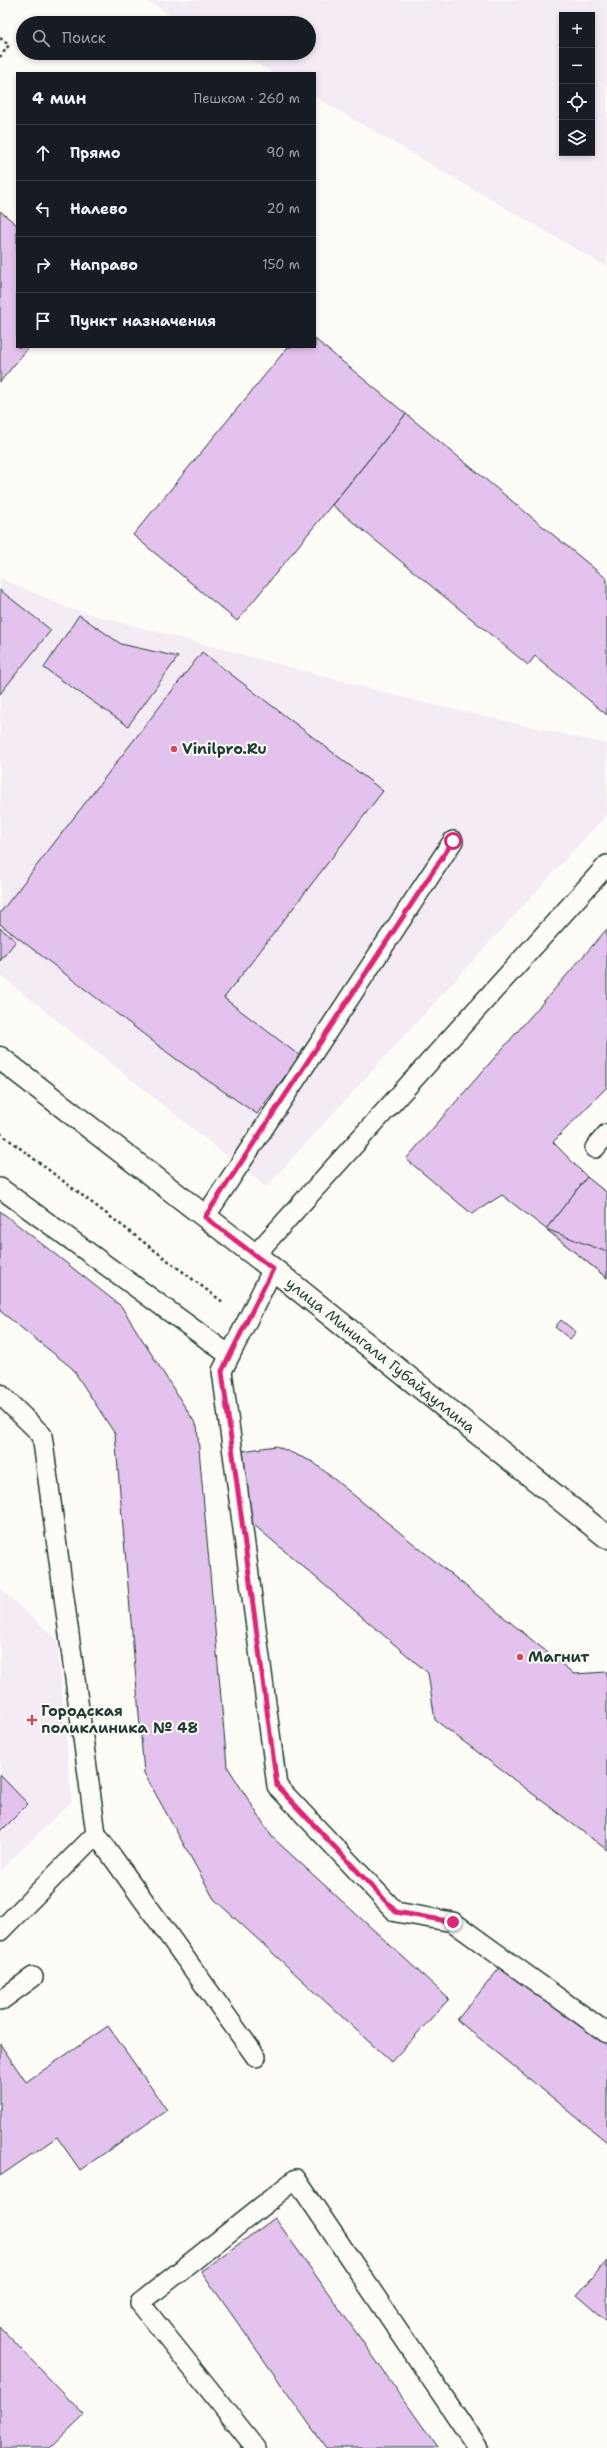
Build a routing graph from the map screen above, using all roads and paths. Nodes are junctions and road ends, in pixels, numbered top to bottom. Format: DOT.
graph roads {
  1 [pos="0,38"];
  2 [pos="0,57"];
  3 [pos="453,841"];
  4 [pos="607,866"];
  5 [pos="0,1058"];
  6 [pos="0,1133"];
  7 [pos="607,1134"];
  8 [pos="594,1148"];
  9 [pos="0,1188"];
  10 [pos="205,1217"];
  11 [pos="255,1255"];
  12 [pos="273,1269"];
  13 [pos="247,1321"];
  14 [pos="229,1355"];
  15 [pos="0,1394"];
  16 [pos="607,1537"];
  17 [pos="96,1834"];
  18 [pos="0,1931"];
  19 [pos="33,1978"];
  20 [pos="0,2001"];
  21 [pos="607,2033"];
  22 [pos="256,2057"];
  23 [pos="256,2448"];
  24 [pos="478,2448"];
  1 -- 2 [label="path"];
  3 -- 10 [label="lane"];
  4 -- 11 [label="lane"];
  5 -- 10 [label="main road, улица Минигали Губайдуллина"];
  6 -- 13 [label="path"];
  7 -- 8 [label="lane"];
  9 -- 14 [label="lane"];
  10 -- 11 [label="main road, улица Минигали Губайдуллина"];
  11 -- 12 [label="main road, улица Минигали Губайдуллина"];
  12 -- 13 [label="lane"];
  12 -- 16 [label="main road, улица Минигали Губайдуллина"];
  13 -- 14 [label="lane"];
  14 -- 21 [label="lane"];
  15 -- 17 [label="lane"];
  17 -- 18 [label="lane"];
  17 -- 22 [label="lane"];
  19 -- 20 [label="lane"];
  23 -- 24 [label="lane"];
}
